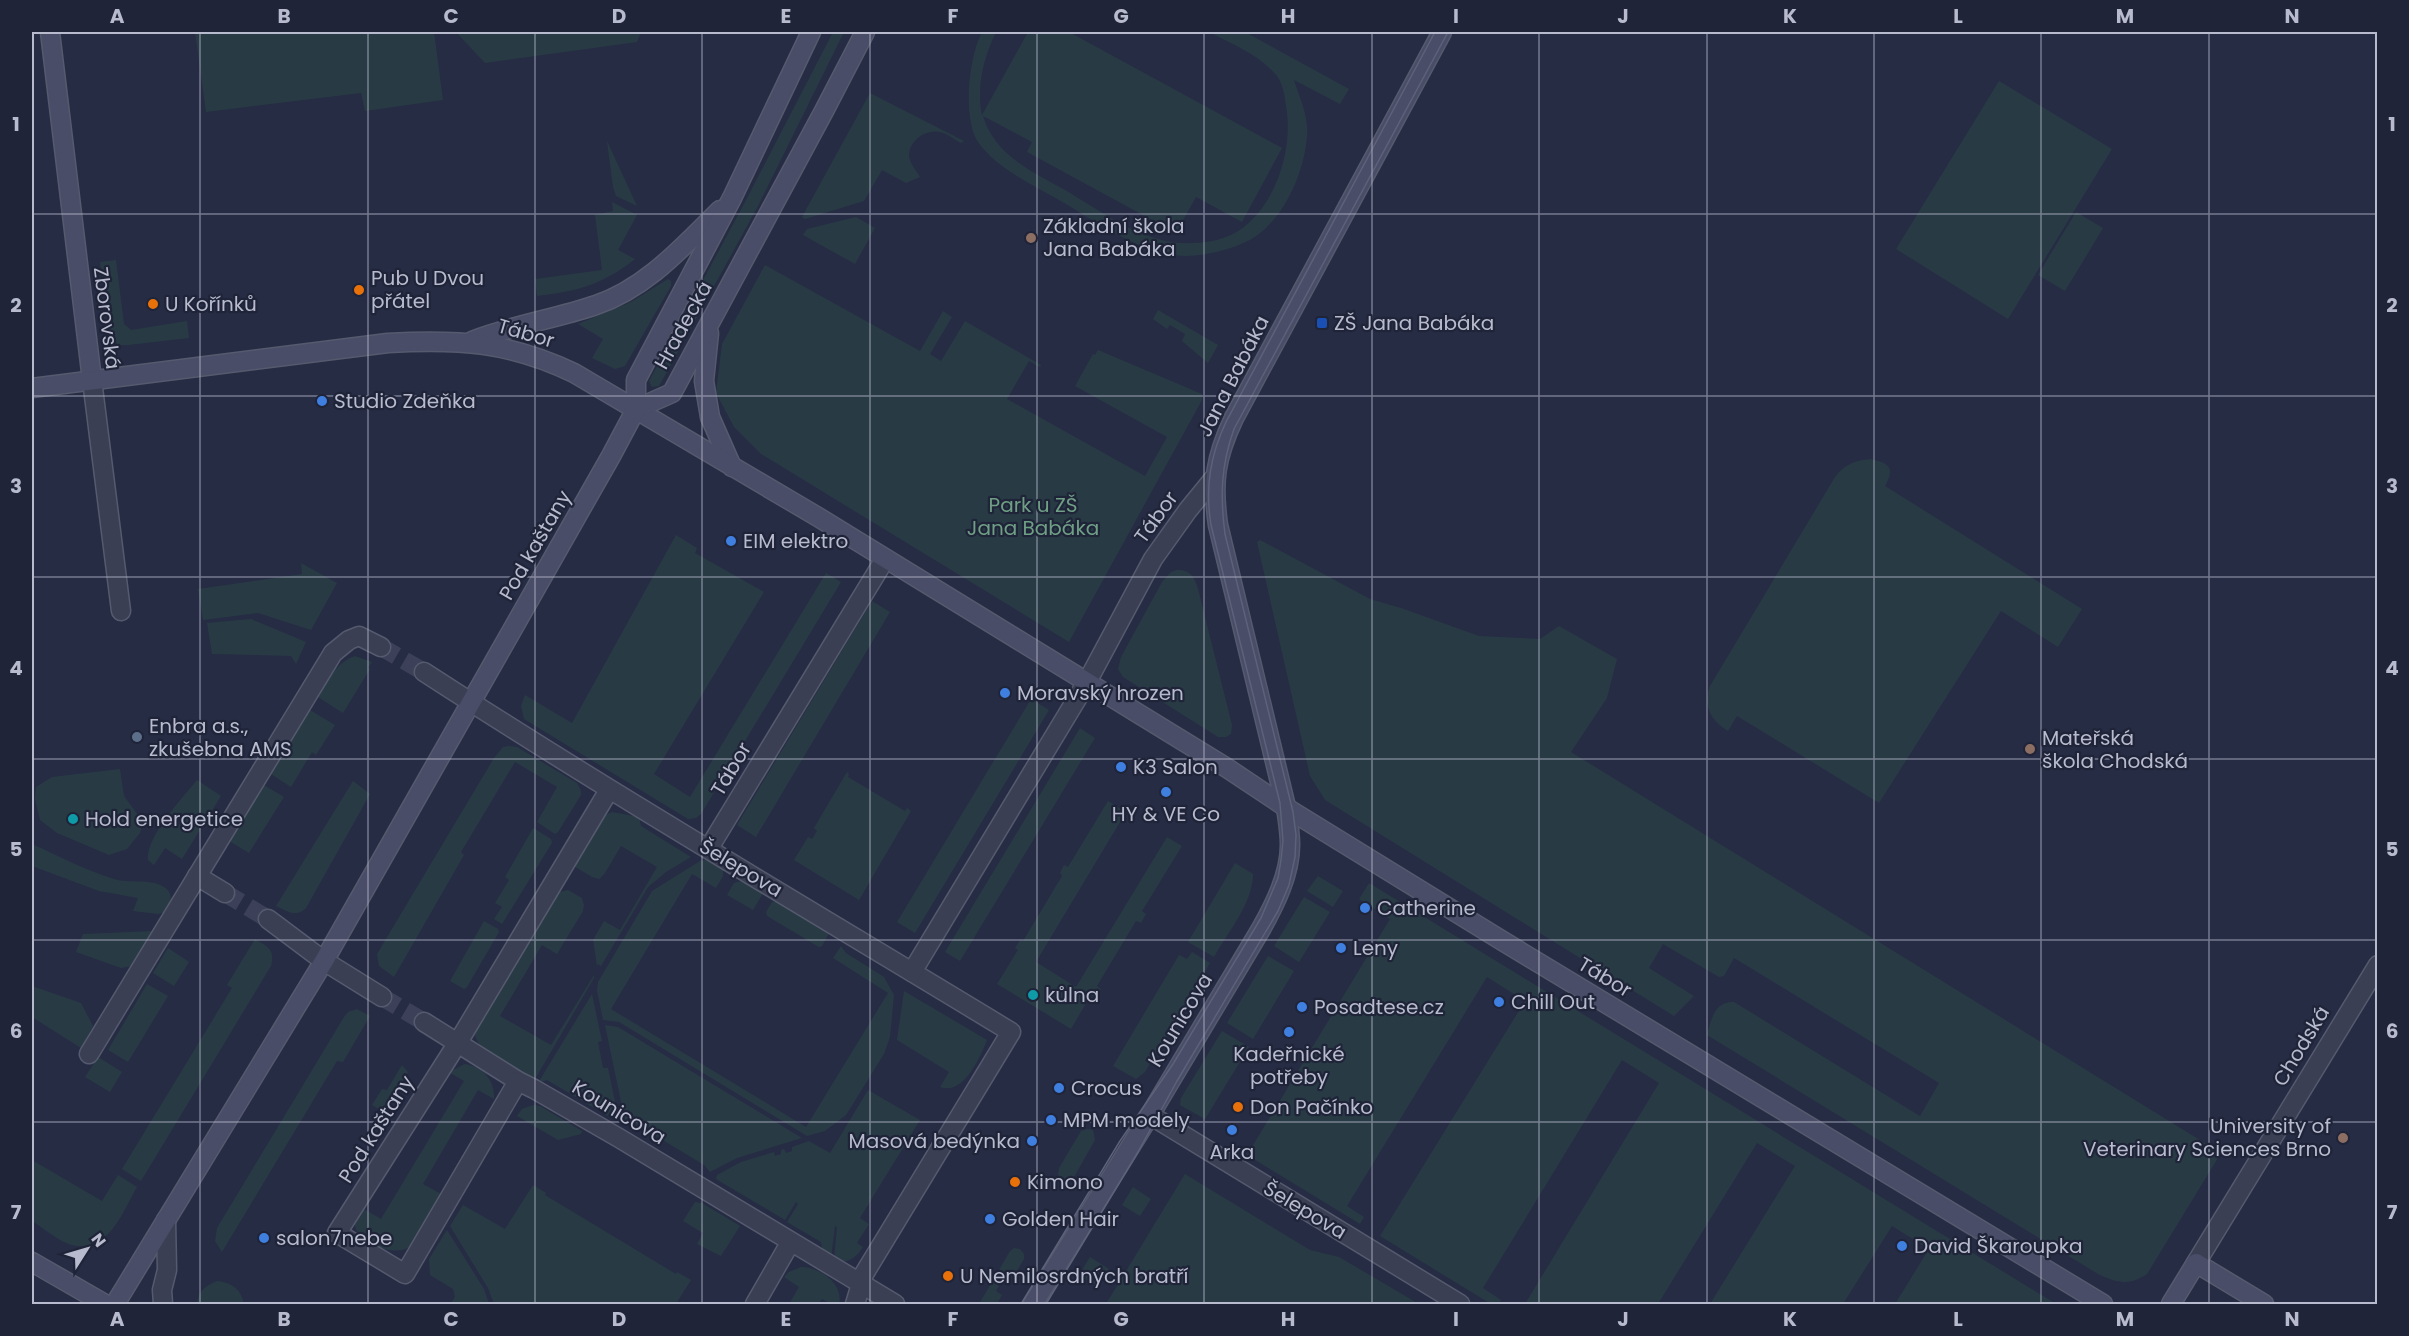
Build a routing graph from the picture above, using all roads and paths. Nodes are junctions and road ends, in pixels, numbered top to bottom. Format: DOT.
graph roads {
  1 [pos="50,32"];
  2 [pos="811,32"];
  3 [pos="865,32"];
  4 [pos="1442,32"];
  5 [pos="732,198"];
  6 [pos="710,325"];
  7 [pos="469,342"];
  8 [pos="92,380"];
  9 [pos="32,388"];
  10 [pos="636,409"];
  11 [pos="732,467"];
  12 [pos="1215,477"];
  13 [pos="885,559"];
  14 [pos="121,611"];
  15 [pos="381,647"];
  16 [pos="424,672"];
  17 [pos="1087,682"];
  18 [pos="471,702"];
  19 [pos="609,790"];
  20 [pos="1286,807"];
  21 [pos="709,849"];
  22 [pos="197,876"];
  23 [pos="225,893"];
  24 [pos="268,919"];
  25 [pos="324,961"];
  26 [pos="2378,965"];
  27 [pos="912,972"];
  28 [pos="382,997"];
  29 [pos="424,1022"];
  30 [pos="457,1044"];
  31 [pos="89,1054"];
  32 [pos="518,1081"];
  33 [pos="1150,1115"];
  34 [pos="166,1220"];
  35 [pos="790,1243"];
  36 [pos="32,1262"];
  37 [pos="2196,1263"];
  38 [pos="861,1286"];
  39 [pos="105,1305"];
  40 [pos="115,1305"];
  41 [pos="162,1305"];
  42 [pos="755,1305"];
  43 [pos="855,1305"];
  44 [pos="896,1305"];
  45 [pos="1033,1305"];
  46 [pos="1460,1305"];
  47 [pos="2103,1305"];
  48 [pos="2171,1305"];
  49 [pos="2264,1305"];
  1 -- 8 [label="street, Zborovská"];
  2 -- 5 [label="street, Hradecká"];
  3 -- 6 [label="street, Hradecká"];
  4 -- 12 [label="street, Jana Babáka"];
  5 -- 7 [label="street"];
  5 -- 10 [label="street, Hradecká"];
  6 -- 10 [label="street, Hradecká"];
  6 -- 11 [label="street"];
  7 -- 8 [label="street, Tábor"];
  7 -- 10 [label="street, Tábor"];
  8 -- 9 [label="street, Tábor"];
  8 -- 14 [label="street, Zborovská"];
  10 -- 11 [label="street, Tábor"];
  10 -- 18 [label="street, Pod kaštany"];
  11 -- 13 [label="street, Tábor"];
  12 -- 17 [label="street, Tábor"];
  12 -- 20 [label="street, Jana Babáka"];
  13 -- 17 [label="street, Tábor"];
  13 -- 21 [label="street, Tábor"];
  15 -- 22 [label="street"];
  16 -- 18 [label="street"];
  17 -- 20 [label="street, Tábor"];
  17 -- 27 [label="street, Tábor"];
  18 -- 19 [label="street, Šelepova"];
  18 -- 25 [label="street, Pod kaštany"];
  19 -- 21 [label="street, Šelepova"];
  19 -- 30 [label="street, Pod kaštany"];
  20 -- 33 [label="street, Kounicova"];
  20 -- 47 [label="street, Tábor"];
  21 -- 27 [label="street, Šelepova"];
  22 -- 23 [label="street"];
  22 -- 31 [label="street"];
  24 -- 25 [label="street"];
  25 -- 28 [label="street"];
  25 -- 34 [label="street, Pod kaštany"];
  26 -- 37 [label="street, Chodská"];
  27 -- 38 [label="street, Šelepova"];
  29 -- 30 [label="street, Kounicova"];
  30 -- 32 [label="street, Kounicova"];
  30 -- 32 [label="street, Pod kaštany"];
  32 -- 35 [label="street, Kounicova"];
  33 -- 45 [label="street, Kounicova"];
  33 -- 46 [label="street, Šelepova"];
  34 -- 40 [label="street, Pod kaštany"];
  34 -- 41 [label="street"];
  35 -- 38 [label="street, Kounicova"];
  35 -- 42 [label="street"];
  36 -- 39 [label="street"];
  37 -- 48 [label="street, Chodská"];
  37 -- 49 [label="street"];
  38 -- 43 [label="street"];
  38 -- 44 [label="street, Kounicova"];
}
